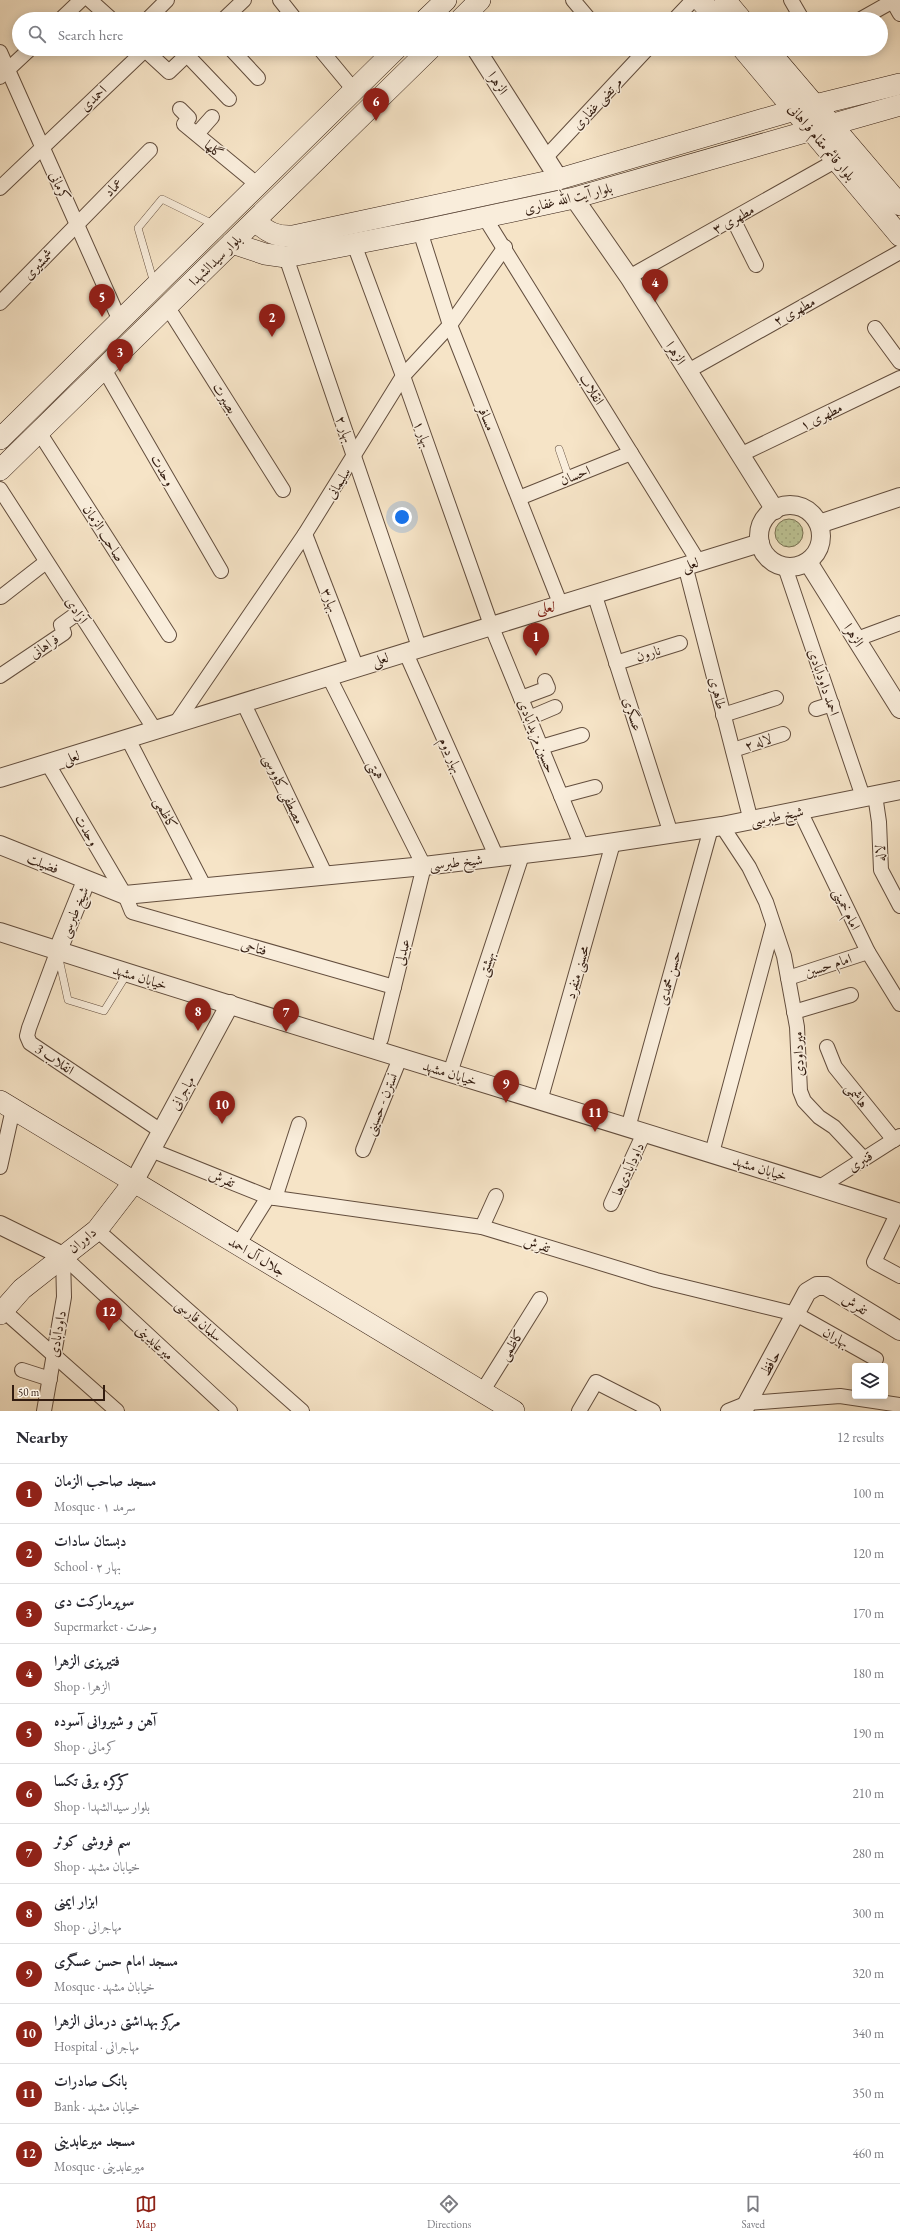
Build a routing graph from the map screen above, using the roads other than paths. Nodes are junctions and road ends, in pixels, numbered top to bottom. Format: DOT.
graph roads {
  1 [pos="81,0"];
  2 [pos="90,0"];
  3 [pos="167,0"];
  4 [pos="280,0"];
  5 [pos="446,0"];
  6 [pos="480,0"];
  7 [pos="573,0"];
  8 [pos="693,0"];
  9 [pos="700,0"];
  10 [pos="724,0"];
  11 [pos="791,0"];
  12 [pos="241,1"];
  13 [pos="893,1"];
  14 [pos="68,12"];
  15 [pos="103,12"];
  16 [pos="155,12"];
  17 [pos="231,12"];
  18 [pos="289,12"];
  19 [pos="433,12"];
  20 [pos="467,12"];
  21 [pos="583,12"];
  22 [pos="682,12"];
  23 [pos="711,12"];
  24 [pos="735,12"];
  25 [pos="798,12"];
  26 [pos="873,12"];
  27 [pos="900,14"];
  28 [pos="0,52"];
  29 [pos="23,56"];
  30 [pos="137,56"];
  31 [pos="152,56"];
  32 [pos="186,56"];
  33 [pos="193,56"];
  34 [pos="238,56"];
  35 [pos="326,56"];
  36 [pos="389,56"];
  37 [pos="423,56"];
  38 [pos="481,56"];
  39 [pos="640,56"];
  40 [pos="748,56"];
  41 [pos="773,56"];
  42 [pos="4,74"];
  43 [pos="258,78"];
  44 [pos="900,84"];
  45 [pos="354,90"];
  46 [pos="229,99"];
  47 [pos="900,105"];
  48 [pos="816,106"];
  49 [pos="180,109"];
  50 [pos="795,110"];
  51 [pos="212,117"];
  52 [pos="832,124"];
  53 [pos="811,130"];
  54 [pos="196,134"];
  55 [pos="42,147"];
  56 [pos="150,150"];
  57 [pos="546,157"];
  58 [pos="837,160"];
  59 [pos="559,179"];
  60 [pos="258,185"];
  61 [pos="0,188"];
  62 [pos="574,198"];
  63 [pos="900,205"];
  64 [pos="485,218"];
  65 [pos="733,219"];
  66 [pos="255,221"];
  67 [pos="77,224"];
  68 [pos="350,224"];
  69 [pos="217,226"];
  70 [pos="420,231"];
  71 [pos="900,236"];
  72 [pos="232,243"];
  73 [pos="354,244"];
  74 [pos="505,247"];
  75 [pos="900,252"];
  76 [pos="286,257"];
  77 [pos="756,265"];
  78 [pos="629,277"];
  79 [pos="155,286"];
  80 [pos="0,303"];
  81 [pos="167,306"];
  82 [pos="120,321"];
  83 [pos="450,325"];
  84 [pos="875,328"];
  85 [pos="900,362"];
  86 [pos="104,369"];
  87 [pos="688,371"];
  88 [pos="403,376"];
  89 [pos="900,378"];
  90 [pos="39,432"];
  91 [pos="1,435"];
  92 [pos="559,449"];
  93 [pos="631,453"];
  94 [pos="742,454"];
  95 [pos="354,456"];
  96 [pos="0,470"];
  97 [pos="569,478"];
  98 [pos="0,490"];
  99 [pos="283,490"];
  100 [pos="900,497"];
  101 [pos="519,498"];
  102 [pos="776,510"];
  103 [pos="818,524"];
  104 [pos="305,534"];
  105 [pos="760,542"];
  106 [pos="46,562"];
  107 [pos="808,562"];
  108 [pos="691,563"];
  109 [pos="785,567"];
  110 [pos="221,571"];
  111 [pos="594,593"];
  112 [pos="1,597"];
  113 [pos="560,603"];
  114 [pos="79,612"];
  115 [pos="900,623"];
  116 [pos="491,625"];
  117 [pos="169,635"];
  118 [pos="857,639"];
  119 [pos="680,643"];
  120 [pos="412,649"];
  121 [pos="616,663"];
  122 [pos="356,666"];
  123 [pos="328,675"];
  124 [pos="0,676"];
  125 [pos="545,681"];
  126 [pos="521,698"];
  127 [pos="776,698"];
  128 [pos="897,699"];
  129 [pos="243,702"];
  130 [pos="832,704"];
  131 [pos="555,707"];
  132 [pos="816,709"];
  133 [pos="724,715"];
  134 [pos="529,718"];
  135 [pos="176,723"];
  136 [pos="155,730"];
  137 [pos="784,734"];
  138 [pos="582,735"];
  139 [pos="128,739"];
  140 [pos="541,747"];
  141 [pos="732,750"];
  142 [pos="48,764"];
  143 [pos="0,778"];
  144 [pos="595,787"];
  145 [pos="900,790"];
  146 [pos="561,796"];
  147 [pos="869,796"];
  148 [pos="800,811"];
  149 [pos="751,821"];
  150 [pos="716,827"];
  151 [pos="672,834"];
  152 [pos="613,843"];
  153 [pos="0,845"];
  154 [pos="582,847"];
  155 [pos="522,855"];
  156 [pos="497,858"];
  157 [pos="424,866"];
  158 [pos="326,876"];
  159 [pos="86,881"];
  160 [pos="205,888"];
  161 [pos="125,895"];
  162 [pos="900,906"];
  163 [pos="773,926"];
  164 [pos="0,932"];
  165 [pos="58,950"];
  166 [pos="868,952"];
  167 [pos="128,973"];
  168 [pos="788,978"];
  169 [pos="394,987"];
  170 [pos="851,995"];
  171 [pos="230,1004"];
  172 [pos="900,1004"];
  173 [pos="794,1012"];
  174 [pos="381,1039"];
  175 [pos="826,1047"];
  176 [pos="400,1058"];
  177 [pos="450,1073"];
  178 [pos="540,1101"];
  179 [pos="7,1105"];
  180 [pos="299,1124"];
  181 [pos="161,1131"];
  182 [pos="636,1131"];
  183 [pos="897,1138"];
  184 [pos="151,1150"];
  185 [pos="363,1150"];
  186 [pos="712,1153"];
  187 [pos="864,1159"];
  188 [pos="0,1167"];
  189 [pos="134,1182"];
  190 [pos="820,1187"];
  191 [pos="496,1196"];
  192 [pos="272,1197"];
  193 [pos="611,1204"];
  194 [pos="899,1213"];
  195 [pos="0,1225"];
  196 [pos="482,1227"];
  197 [pos="97,1230"];
  198 [pos="238,1245"];
  199 [pos="63,1256"];
  200 [pos="900,1276"];
  201 [pos="540,1298"];
  202 [pos="1,1307"];
  203 [pos="796,1314"];
  204 [pos="900,1331"];
  205 [pos="54,1354"];
  206 [pos="876,1359"];
  207 [pos="22,1370"];
  208 [pos="50,1379"];
  209 [pos="482,1392"];
  210 [pos="852,1397"];
  211 [pos="866,1399"];
  212 [pos="900,1405"];
  213 [pos="745,1407"];
  214 [pos="44,1411"];
  215 [pos="117,1411"];
  216 [pos="230,1411"];
  217 [pos="302,1411"];
  218 [pos="514,1411"];
  219 [pos="579,1411"];
  220 [pos="653,1411"];
  221 [pos="728,1411"];
  222 [pos="859,1411"];
  1 -- 14 [label="street"];
  2 -- 15 [label="street"];
  3 -- 16 [label="street"];
  4 -- 18 [label="street"];
  5 -- 19 [label="main road"];
  6 -- 20 [label="main road"];
  7 -- 21 [label="street"];
  8 -- 22 [label="street"];
  9 -- 23 [label="main road"];
  10 -- 24 [label="main road"];
  11 -- 25 [label="street"];
  12 -- 17 [label="street"];
  13 -- 26 [label="street"];
  13 -- 27 [label="street"];
  28 -- 42 [label="street, کرمانی"];
  29 -- 42 [label="street"];
  30 -- 55 [label="street, احمدی"];
  31 -- 32 [label="street"];
  33 -- 46 [label="street"];
  34 -- 43 [label="street"];
  35 -- 45 [label="street"];
  36 -- 45 [label="main road, بلوار سیدالشهدا"];
  37 -- 66 [label="main road, بلوار سیدالشهدا"];
  38 -- 57 [label="street, الزهرا"];
  39 -- 57 [label="street, مرتضی غفاری"];
  40 -- 50 [label="main road, بلوار قائم مقام فراهانی"];
  41 -- 48 [label="main road, بلوار قائم مقام فراهانی"];
  42 -- 55 [label="street, کرمانی"];
  44 -- 48 [label="main road, بلوار آیت الله غفاری"];
  45 -- 60 [label="main road, بلوار سیدالشهدا"];
  47 -- 52 [label="main road, بلوار آیت الله غفاری"];
  48 -- 50 [label="main road, بلوار آیت الله غفاری"];
  48 -- 52 [label="main road, بلوار قائم مقام فراهانی"];
  49 -- 54 [label="street, گلها"];
  50 -- 53 [label="main road, بلوار قائم مقام فراهانی"];
  50 -- 59 [label="main road, بلوار آیت الله غفاری"];
  51 -- 54 [label="street"];
  52 -- 53 [label="main road, بلوار آیت الله غفاری"];
  52 -- 63 [label="main road, بلوار قائم مقام فراهانی"];
  53 -- 58 [label="main road, بلوار قائم مقام فراهانی"];
  53 -- 62 [label="main road, بلوار آیت الله غفاری"];
  54 -- 60 [label="street, گلها"];
  55 -- 61 [label="street, احمدی"];
  55 -- 67 [label="street, کرمانی"];
  56 -- 67 [label="street, عماد"];
  57 -- 59 [label="street, الزهرا"];
  58 -- 65 [label="street, مطهری ۳"];
  58 -- 71 [label="main road, بلوار قائم مقام فراهانی"];
  59 -- 68 [label="main road, بلوار آیت الله غفاری"];
  60 -- 69 [label="main road, بلوار سیدالشهدا"];
  62 -- 64 [label="main road, بلوار آیت الله غفاری"];
  62 -- 78 [label="street, الزهرا"];
  64 -- 70 [label="main road, بلوار آیت الله غفاری"];
  64 -- 74 [label="street, انقلاب"];
  65 -- 77 [label="street"];
  65 -- 78 [label="street, مطهری ۳"];
  66 -- 68 [label="main road, بلوار آیت الله غفاری"];
  66 -- 72 [label="main road, بلوار سیدالشهدا"];
  67 -- 80 [label="street, شمشیری"];
  67 -- 82 [label="street, کرمانی"];
  68 -- 73 [label="main road"];
  69 -- 79 [label="main road, بلوار سیدالشهدا"];
  69 -- 79 [label="lane"];
  70 -- 73 [label="main road, بلوار آیت الله غفاری"];
  70 -- 83 [label="street, مسافر"];
  72 -- 76 [label="main road, بلوار آیت الله غفاری"];
  72 -- 81 [label="main road, بلوار سیدالشهدا"];
  73 -- 76 [label="main road, بلوار آیت الله غفاری"];
  73 -- 88 [label="street, بهار ۱"];
  74 -- 83 [label="street, سلیمانی"];
  74 -- 93 [label="street, انقلاب"];
  75 -- 87 [label="street, مطهری ۲"];
  76 -- 95 [label="street, بهار ۲"];
  78 -- 87 [label="street, الزهرا"];
  79 -- 81 [label="main road"];
  79 -- 82 [label="main road, بلوار سیدالشهدا"];
  81 -- 86 [label="main road, بلوار سیدالشهدا"];
  81 -- 99 [label="street, بصیرت"];
  82 -- 91 [label="main road, بلوار سیدالشهدا"];
  83 -- 88 [label="street, سلیمانی"];
  83 -- 101 [label="street, مسافر"];
  84 -- 85 [label="street"];
  86 -- 90 [label="main road, بلوار سیدالشهدا"];
  86 -- 110 [label="street, وحدت"];
  87 -- 94 [label="street, الزهرا"];
  88 -- 95 [label="street, سلیمانی"];
  88 -- 116 [label="street, بهار ۱"];
  89 -- 94 [label="street, مطهری ۱"];
  90 -- 96 [label="main road, بلوار سیدالشهدا"];
  90 -- 117 [label="street, صاحب الزمان"];
  92 -- 97 [label="lane"];
  93 -- 97 [label="street, احسان"];
  93 -- 108 [label="street, انقلاب"];
  94 -- 102 [label="street, الزهرا"];
  95 -- 104 [label="street, سلیمانی"];
  95 -- 120 [label="street, بهار ۲"];
  97 -- 101 [label="street, احسان"];
  98 -- 106 [label="street, آزادی"];
  100 -- 103 [label="street"];
  101 -- 113 [label="street, مسافر"];
  102 -- 103 [label="street"];
  102 -- 105 [label="street"];
  103 -- 107 [label="street"];
  104 -- 122 [label="street, بهار۳"];
  104 -- 135 [label="street, سلیمانی"];
  105 -- 108 [label="street, لعلی"];
  105 -- 109 [label="street"];
  106 -- 112 [label="street"];
  106 -- 114 [label="street, آزادی"];
  107 -- 109 [label="street"];
  107 -- 118 [label="street, الزهرا"];
  108 -- 111 [label="street, لعلی"];
  108 -- 133 [label="street, طاهری"];
  109 -- 130 [label="street, احمد داودآبادی"];
  111 -- 113 [label="street, لعلی"];
  111 -- 121 [label="street, عسگری"];
  113 -- 116 [label="street, لعلی"];
  114 -- 124 [label="street, فراهانی"];
  114 -- 136 [label="street, آزادی"];
  115 -- 118 [label="street"];
  116 -- 120 [label="street, لعلی"];
  116 -- 126 [label="street, حسین مزیدآبادی"];
  118 -- 128 [label="street, الزهرا"];
  119 -- 121 [label="street, نارون"];
  120 -- 122 [label="street, لعلی"];
  120 -- 156 [label="street, بهار دوم"];
  121 -- 151 [label="street, عسگری"];
  122 -- 123 [label="street, لعلی"];
  123 -- 129 [label="street, لعلی"];
  123 -- 157 [label="street, همتی"];
  125 -- 126 [label="street"];
  126 -- 134 [label="street, حسین مزیدآبادی"];
  127 -- 133 [label="street"];
  129 -- 135 [label="street, لعلی"];
  129 -- 158 [label="street, مصطفی کاووسی"];
  130 -- 132 [label="street"];
  130 -- 147 [label="street, احمد داودآبادی"];
  131 -- 134 [label="street"];
  133 -- 141 [label="street, طاهری"];
  134 -- 140 [label="street, حسین مزیدآبادی"];
  135 -- 136 [label="street, لعلی"];
  136 -- 139 [label="street, لعلی"];
  137 -- 141 [label="street, لاله ۲"];
  138 -- 140 [label="street"];
  139 -- 142 [label="street, لعلی"];
  139 -- 160 [label="street, کاظمی"];
  140 -- 146 [label="street, حسین مزیدآبادی"];
  141 -- 149 [label="street, طاهری"];
  142 -- 143 [label="street, لعلی"];
  142 -- 161 [label="street, وحدت"];
  144 -- 146 [label="street"];
  145 -- 147 [label="street, شیخ طبرسی"];
  146 -- 154 [label="street, حسین مزیدآبادی"];
  147 -- 148 [label="street, شیخ طبرسی"];
  147 -- 162 [label="street, لاله"];
  148 -- 149 [label="street, شیخ طبرسی"];
  148 -- 166 [label="street, امام خمینی"];
  149 -- 150 [label="street, شیخ طبرسی"];
  150 -- 151 [label="street, شیخ طبرسی"];
  150 -- 163 [label="street, میرداودی"];
  150 -- 182 [label="street, حسن محمدی"];
  151 -- 152 [label="street, شیخ طبرسی"];
  152 -- 154 [label="street, شیخ طبرسی"];
  152 -- 178 [label="street, محسنی منفرد"];
  153 -- 159 [label="street, فضیلت"];
  154 -- 155 [label="street, شیخ طبرسی"];
  155 -- 156 [label="street, شیخ طبرسی"];
  155 -- 177 [label="street, بهشتی"];
  156 -- 157 [label="street, شیخ طبرسی"];
  157 -- 158 [label="street, شیخ طبرسی"];
  157 -- 169 [label="street, عبدلی"];
  158 -- 160 [label="street, شیخ طبرسی"];
  159 -- 161 [label="street, شیخ طبرسی"];
  159 -- 165 [label="street, شیخ طبرسی"];
  160 -- 161 [label="street, شیخ طبرسی"];
  161 -- 169 [label="street, فتاحی"];
  163 -- 168 [label="street, میرداودی"];
  163 -- 186 [label="street"];
  164 -- 165 [label="street, خیابان مشهد"];
  165 -- 167 [label="street, خیابان مشهد"];
  165 -- 167 [label="lane"];
  165 -- 181 [label="street, انقلاب 3"];
  166 -- 168 [label="street, امام حسین"];
  166 -- 172 [label="street, امام خمینی"];
  167 -- 171 [label="street, خیابان مشهد"];
  168 -- 173 [label="street, میرداودی"];
  169 -- 174 [label="street, عبدلی"];
  170 -- 173 [label="street"];
  171 -- 176 [label="street, خیابان مشهد"];
  171 -- 181 [label="street, مهاجرانی"];
  173 -- 187 [label="street, میرداودی"];
  175 -- 183 [label="street, هاشمی"];
  176 -- 177 [label="street, خیابان مشهد"];
  176 -- 185 [label="street, نسترن - حسینی"];
  177 -- 178 [label="street, خیابان مشهد"];
  178 -- 182 [label="street, خیابان مشهد"];
  179 -- 188 [label="street"];
  179 -- 189 [label="main road, جلال آل احمد"];
  180 -- 192 [label="street"];
  181 -- 184 [label="street, مهاجرانی"];
  182 -- 186 [label="street, خیابان مشهد"];
  182 -- 193 [label="street, داودآبادی‌ها"];
  183 -- 187 [label="street, قنبری"];
  184 -- 189 [label="street, مهاجرانی"];
  184 -- 192 [label="street, تفرش"];
  186 -- 190 [label="street, خیابان مشهد"];
  187 -- 190 [label="street, قنبری"];
  189 -- 197 [label="main road, داوران"];
  189 -- 198 [label="main road, جلال آل احمد"];
  190 -- 194 [label="street, خیابان مشهد"];
  191 -- 196 [label="street"];
  192 -- 196 [label="street, تفرش"];
  192 -- 198 [label="street"];
  194 -- 200 [label="street"];
  195 -- 199 [label="street"];
  196 -- 203 [label="street, تفرش"];
  197 -- 199 [label="main road, داوران"];
  197 -- 217 [label="street, سلمان فارسی"];
  198 -- 209 [label="main road, جلال آل احمد"];
  199 -- 202 [label="main road, داوران"];
  199 -- 205 [label="street, داودآبادی"];
  199 -- 216 [label="street, میرعابدینی"];
  201 -- 209 [label="street, کاظمی"];
  202 -- 205 [label="street"];
  203 -- 204 [label="street, تفرش"];
  203 -- 206 [label="street, بهاران"];
  203 -- 213 [label="street, حافظ"];
  205 -- 208 [label="street, داودآبادی"];
  205 -- 215 [label="street"];
  207 -- 208 [label="street"];
  208 -- 214 [label="street, داودآبادی"];
  209 -- 218 [label="main road, جلال آل احمد"];
  210 -- 213 [label="street"];
  211 -- 212 [label="street"];
  211 -- 222 [label="street"];
  213 -- 221 [label="street"];
  219 -- 220 [label="street"];
}
